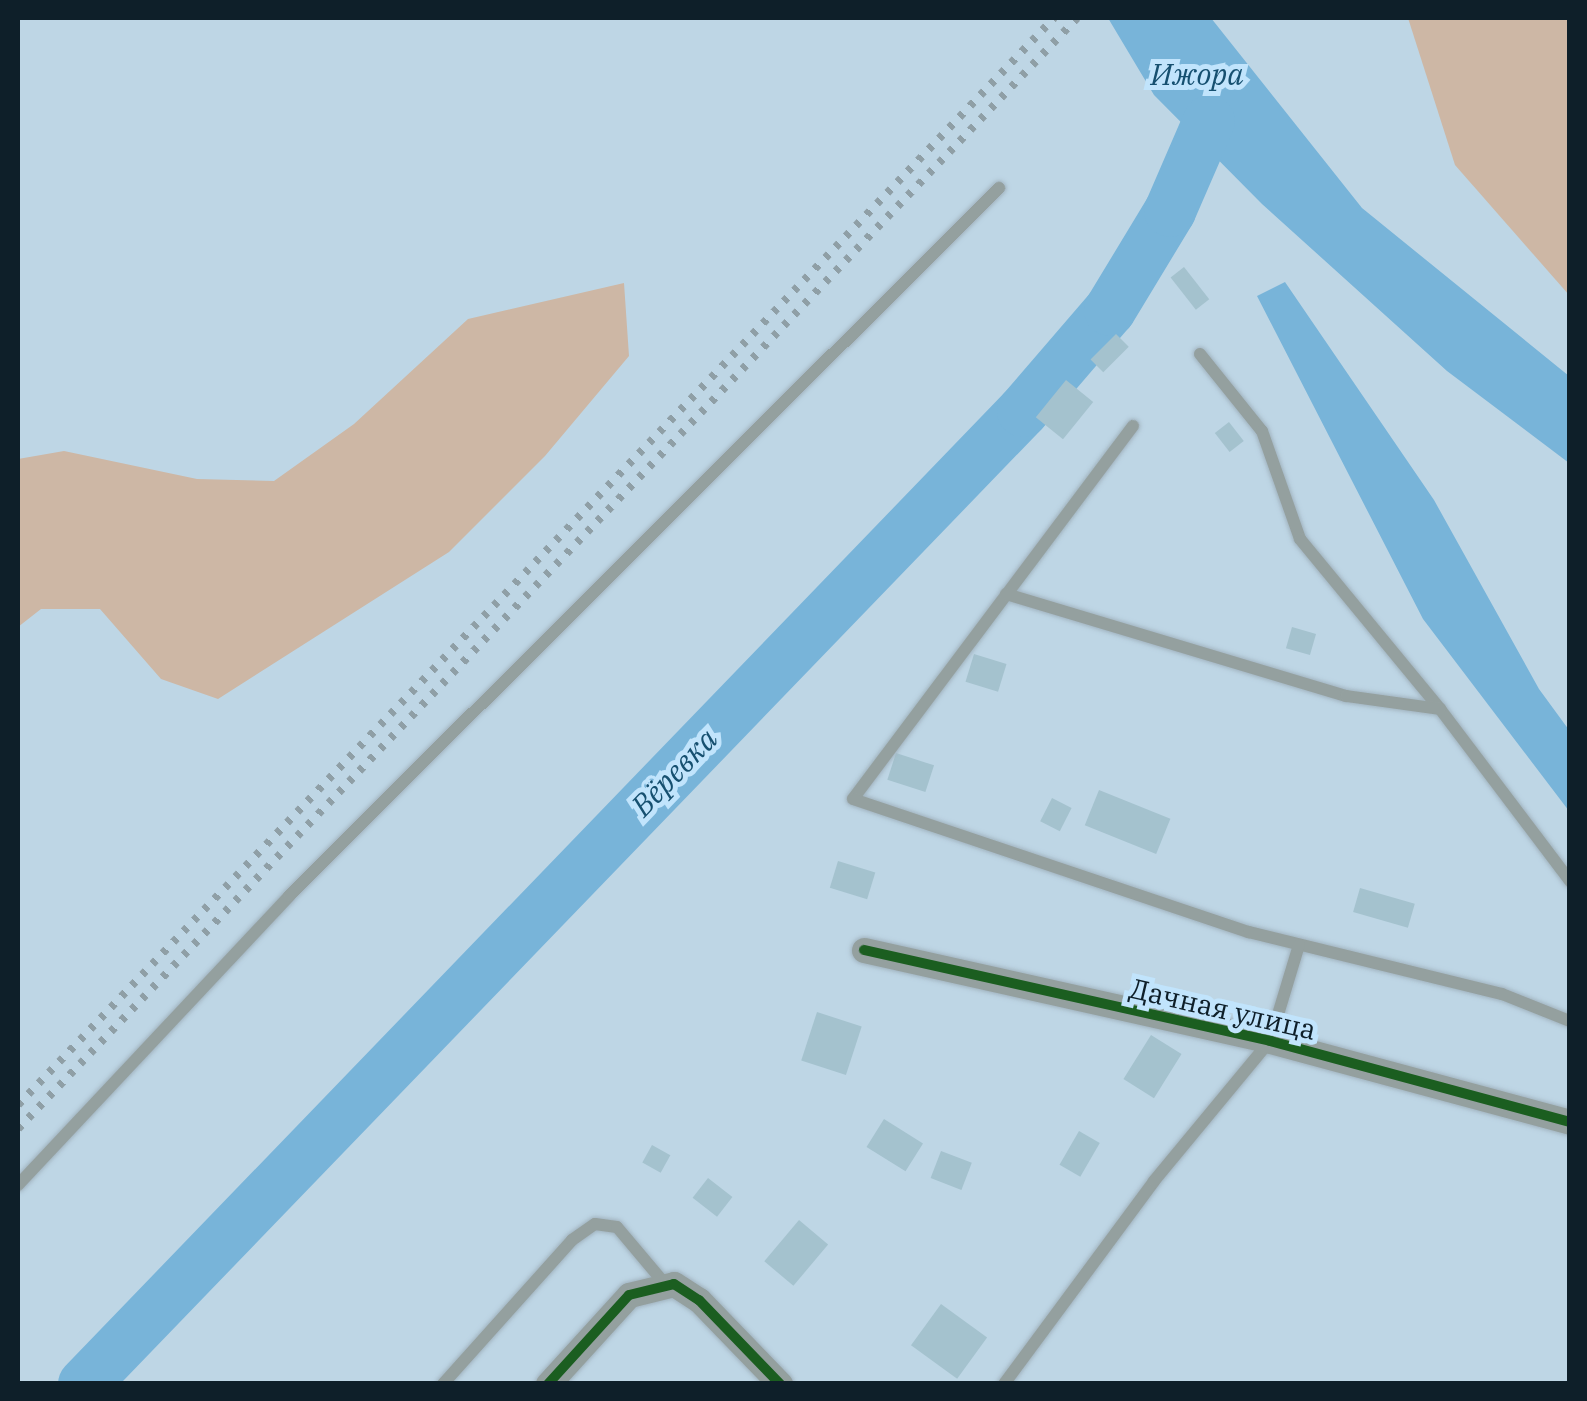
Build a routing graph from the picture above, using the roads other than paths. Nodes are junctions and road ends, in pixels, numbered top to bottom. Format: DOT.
graph roads {
  1 [pos="1000,188"];
  2 [pos="1200,354"];
  3 [pos="1133,426"];
  4 [pos="1006,594"];
  5 [pos="1440,709"];
  6 [pos="1570,881"];
  7 [pos="1299,945"];
  8 [pos="864,950"];
  9 [pos="1570,1022"];
  10 [pos="1270,1041"];
  11 [pos="1570,1122"];
  12 [pos="18,1184"];
  13 [pos="665,1284"];
  14 [pos="443,1384"];
  15 [pos="548,1384"];
  16 [pos="780,1384"];
  17 [pos="1004,1384"];
  1 -- 12 [label="lane"];
  2 -- 5 [label="lane"];
  3 -- 4 [label="lane"];
  4 -- 5 [label="lane"];
  4 -- 7 [label="lane"];
  5 -- 6 [label="lane"];
  7 -- 9 [label="lane"];
  7 -- 10 [label="lane"];
  8 -- 10 [label="street, Дачная улица"];
  10 -- 11 [label="street, Дачная улица"];
  10 -- 17 [label="lane"];
  13 -- 14 [label="lane"];
  13 -- 15 [label="street"];
  13 -- 16 [label="street"];
}
